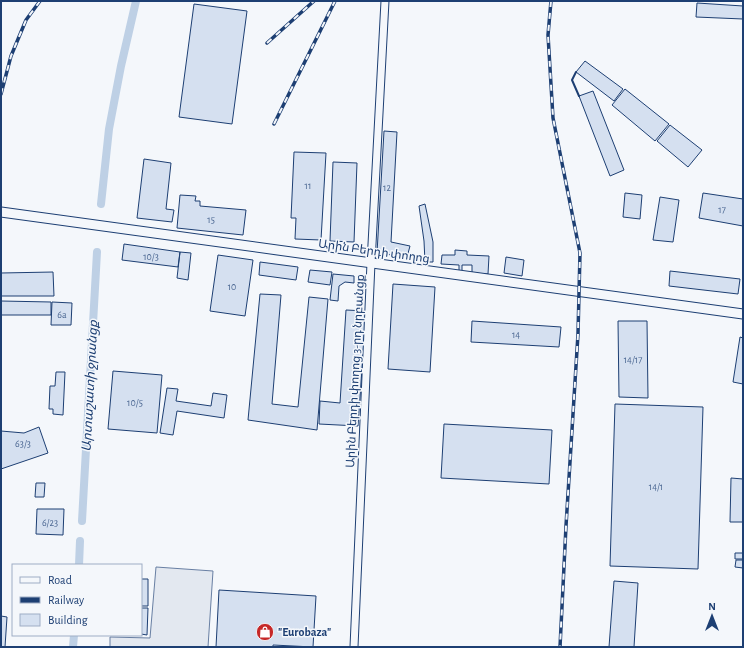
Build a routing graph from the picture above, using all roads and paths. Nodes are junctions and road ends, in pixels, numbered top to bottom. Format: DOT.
graph roads {
  1 [pos="384,1"];
  2 [pos="1,212"];
  3 [pos="371,263"];
  4 [pos="743,314"];
  5 [pos="354,647"];
  1 -- 3 [label="street, Արին Բերդի փողոց 3-րդ նրբանցք"];
  2 -- 3 [label="street, Արին Բերդի փողոց"];
  3 -- 4 [label="street, Արին Բերդի փողոց"];
  3 -- 5 [label="street, Արին Բերդի փողոց 3-րդ նրբանցք"];
}
